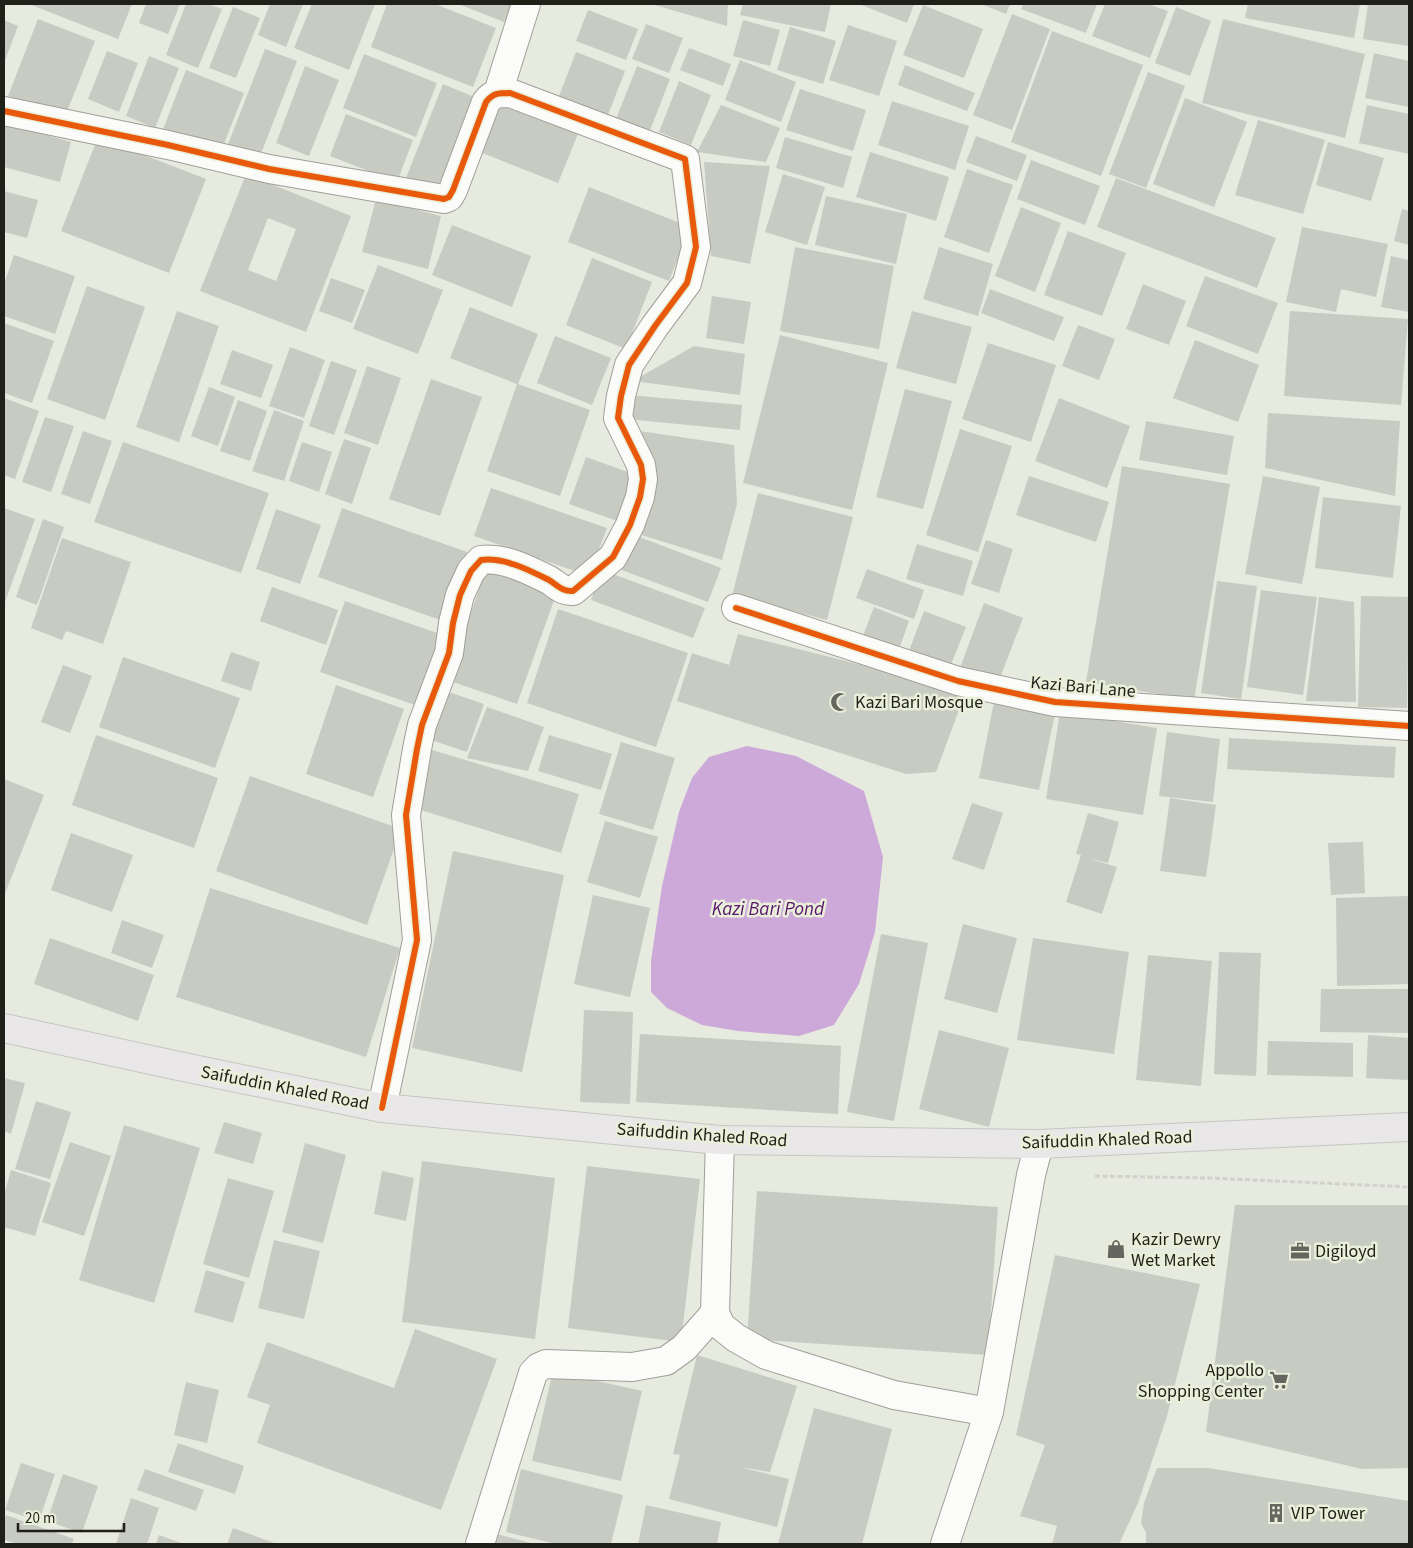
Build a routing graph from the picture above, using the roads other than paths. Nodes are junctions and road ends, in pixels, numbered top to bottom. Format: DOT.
graph roads {
  1 [pos="526,4"];
  2 [pos="498,93"];
  3 [pos="4,111"];
  4 [pos="736,608"];
  5 [pos="1409,726"];
  6 [pos="4,1028"];
  7 [pos="382,1108"];
  8 [pos="1409,1127"];
  9 [pos="720,1140"];
  10 [pos="1039,1144"];
  11 [pos="715,1313"];
  12 [pos="989,1412"];
  13 [pos="480,1544"];
  14 [pos="945,1544"];
  1 -- 2 [label="street"];
  2 -- 3 [label="street"];
  2 -- 7 [label="street"];
  4 -- 5 [label="street, Kazi Bari Lane"];
  6 -- 7 [label="main road, Saifuddin Khaled Road"];
  7 -- 9 [label="main road, Saifuddin Khaled Road"];
  8 -- 10 [label="main road, Saifuddin Khaled Road"];
  9 -- 10 [label="main road, Saifuddin Khaled Road"];
  9 -- 11 [label="street"];
  10 -- 12 [label="street"];
  11 -- 12 [label="street"];
  11 -- 13 [label="street"];
  12 -- 14 [label="street"];
}
